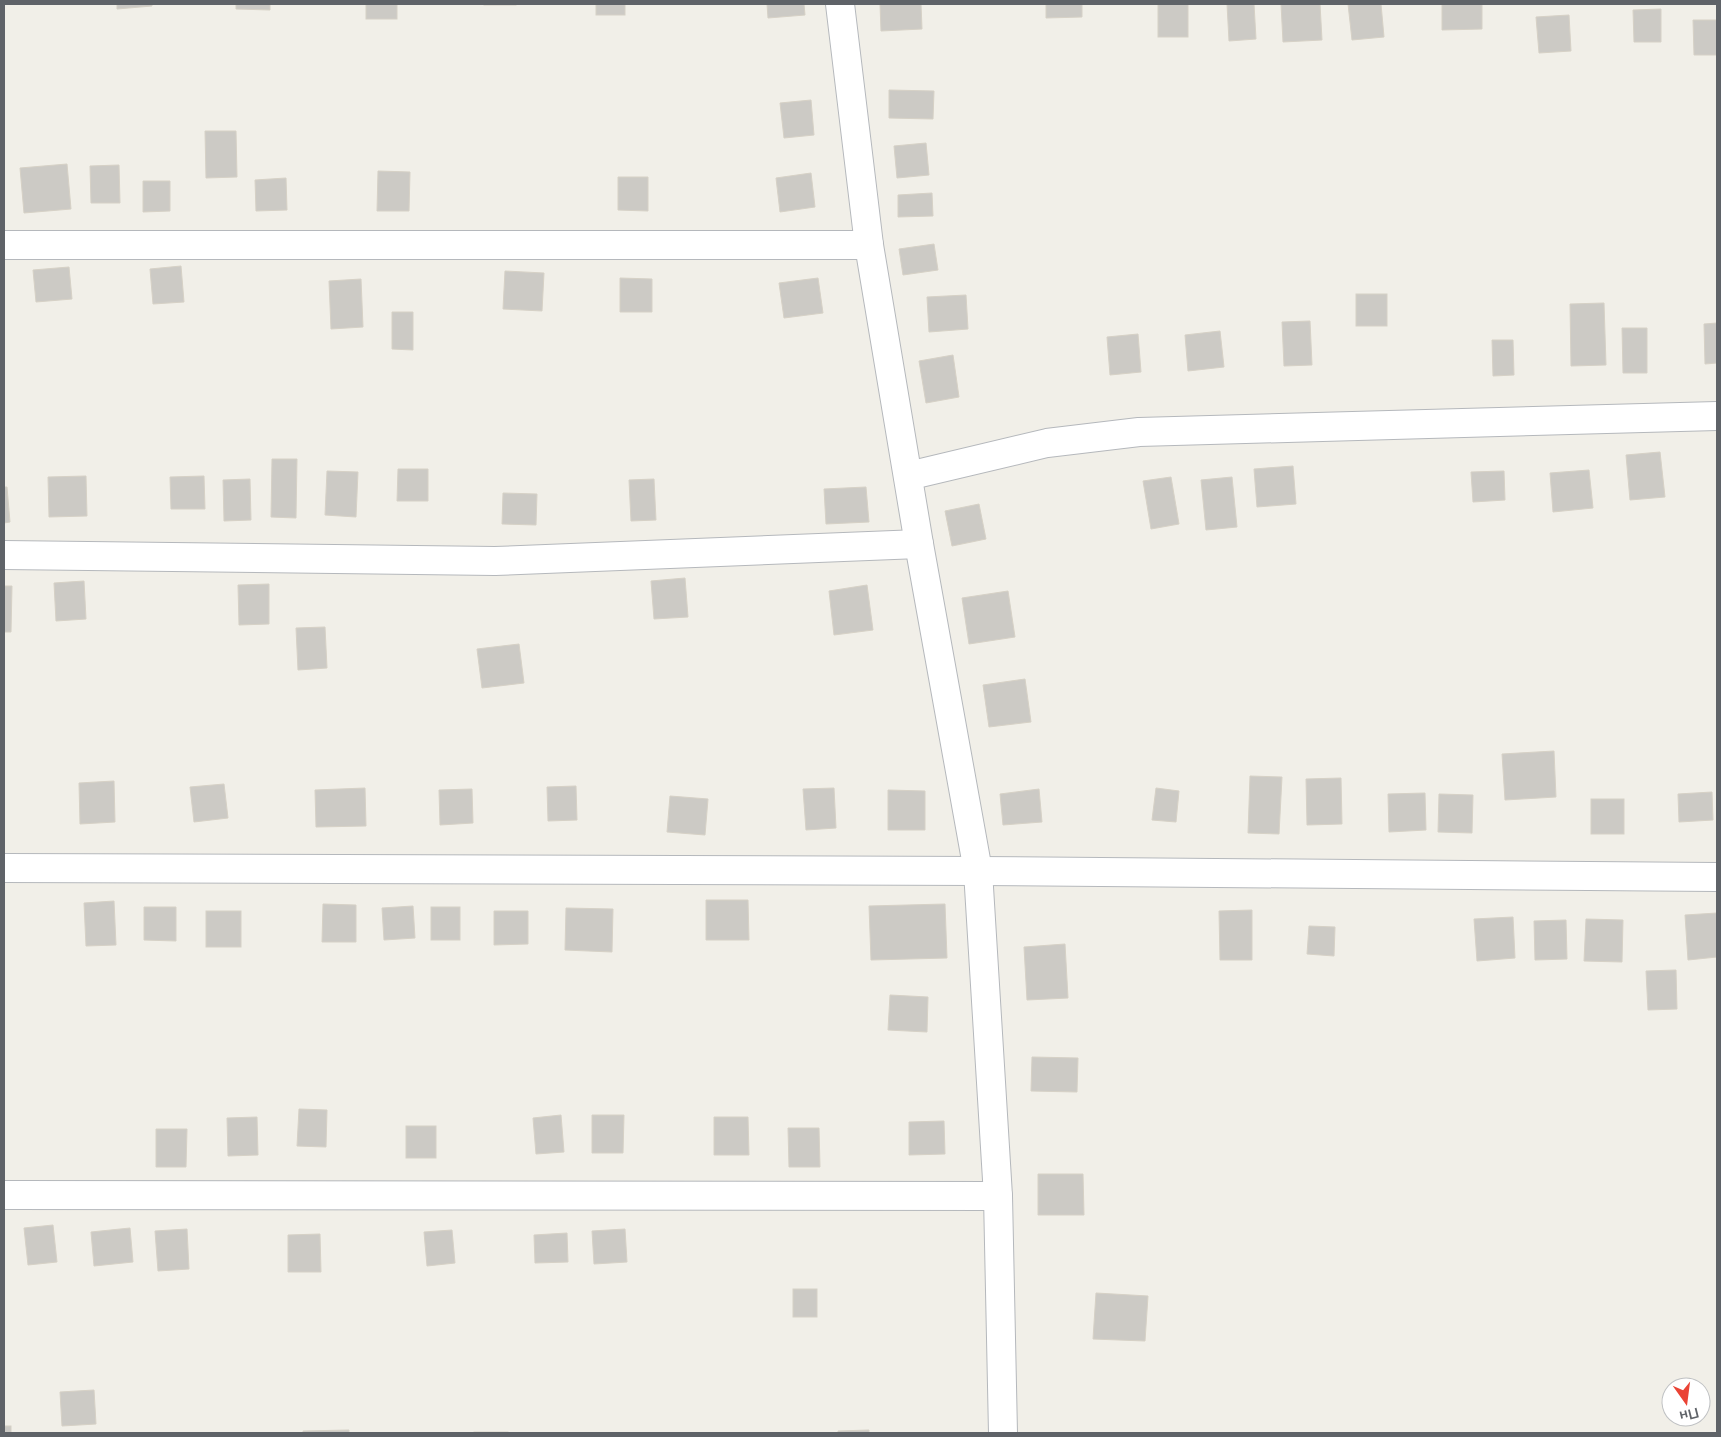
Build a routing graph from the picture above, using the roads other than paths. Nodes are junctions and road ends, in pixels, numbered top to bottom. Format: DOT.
graph roads {
  1 [pos="840,4"];
  2 [pos="4,245"];
  3 [pos="869,245"];
  4 [pos="1717,416"];
  5 [pos="908,476"];
  6 [pos="919,544"];
  7 [pos="4,555"];
  8 [pos="4,868"];
  9 [pos="978,872"];
  10 [pos="1717,877"];
  11 [pos="4,1195"];
  12 [pos="998,1196"];
  13 [pos="1003,1433"];
  1 -- 3 [label="street"];
  2 -- 3 [label="street"];
  3 -- 5 [label="street"];
  4 -- 5 [label="street"];
  5 -- 6 [label="street"];
  6 -- 7 [label="street"];
  6 -- 9 [label="street"];
  8 -- 9 [label="street"];
  9 -- 10 [label="street"];
  9 -- 12 [label="street"];
  11 -- 12 [label="street"];
  12 -- 13 [label="street"];
}
